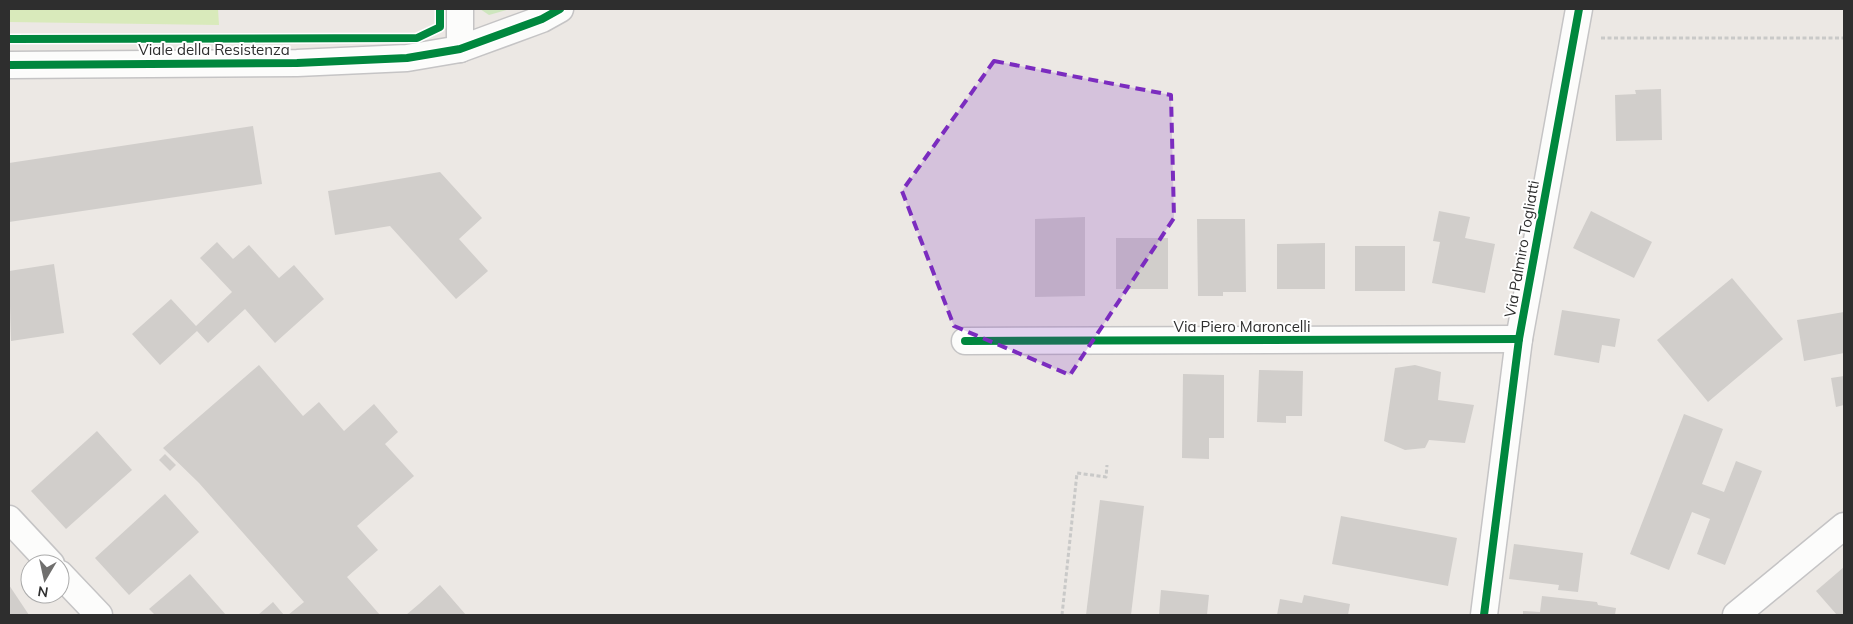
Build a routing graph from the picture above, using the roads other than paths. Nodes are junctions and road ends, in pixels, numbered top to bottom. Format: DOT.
graph roads {
  1 [pos="460,9"];
  2 [pos="560,9"];
  3 [pos="1578,9"];
  4 [pos="460,49"];
  5 [pos="9,65"];
  6 [pos="1519,339"];
  7 [pos="965,341"];
  8 [pos="9,519"];
  9 [pos="1844,526"];
  10 [pos="42,554"];
  11 [pos="70,585"];
  12 [pos="99,615"];
  13 [pos="1484,615"];
  14 [pos="1736,615"];
  1 -- 4 [label="street"];
  2 -- 4 [label="street, Viale della Resistenza"];
  3 -- 6 [label="street, Via Palmiro Togliatti"];
  4 -- 5 [label="street, Viale della Resistenza"];
  6 -- 7 [label="street, Via Piero Maroncelli"];
  6 -- 13 [label="street, Via Palmiro Togliatti"];
  8 -- 10 [label="street"];
  9 -- 14 [label="street"];
  11 -- 12 [label="street"];
}
